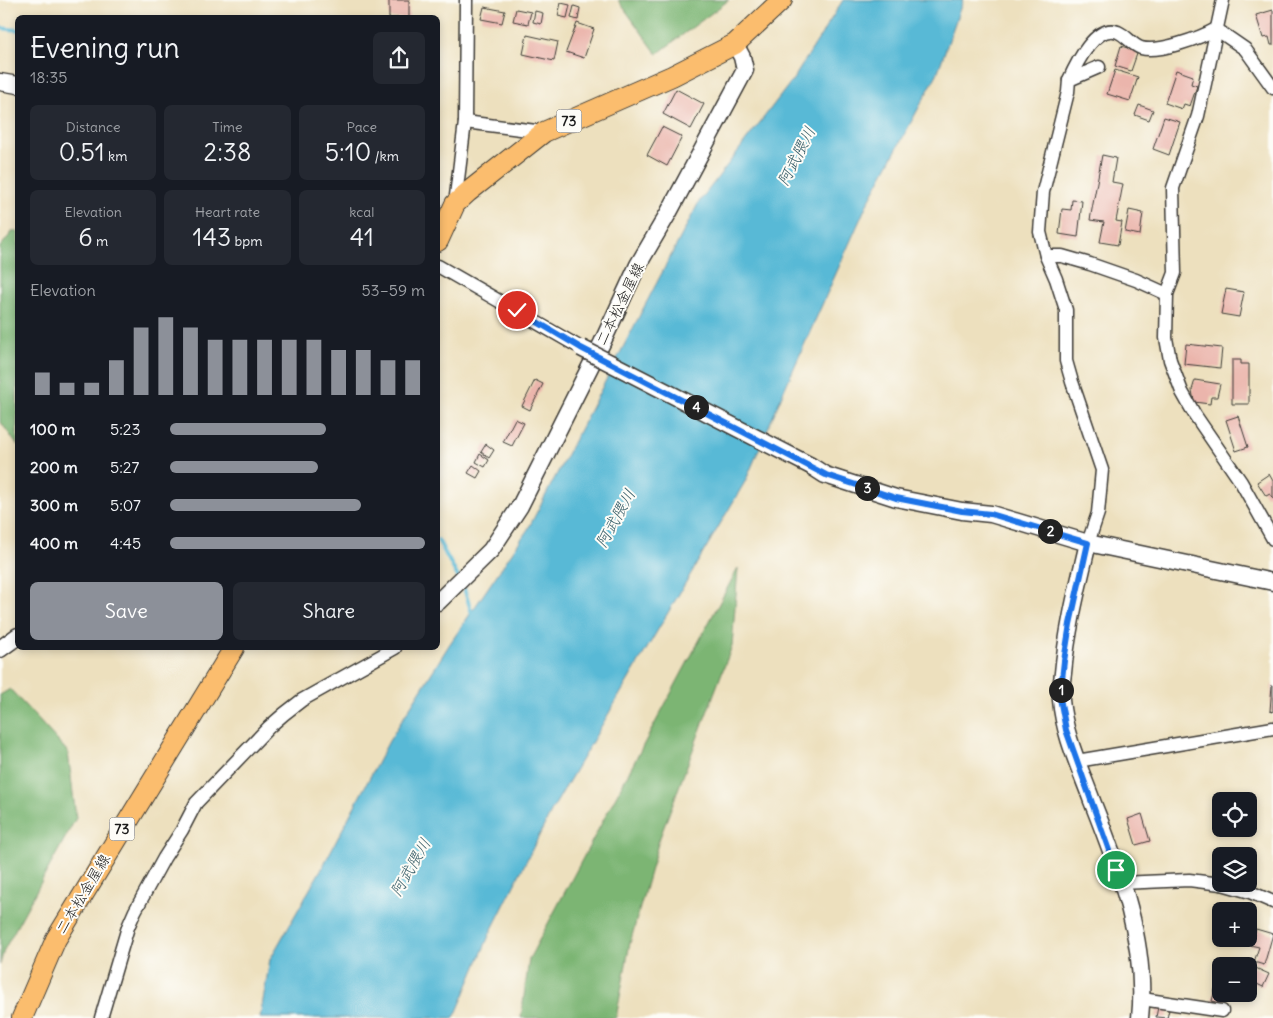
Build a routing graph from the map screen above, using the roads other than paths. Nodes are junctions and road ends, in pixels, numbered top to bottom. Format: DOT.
graph roads {
  1 [pos="466,0"];
  2 [pos="782,0"];
  3 [pos="1223,0"];
  4 [pos="1216,29"];
  5 [pos="735,44"];
  6 [pos="1099,67"];
  7 [pos="1069,80"];
  8 [pos="0,82"];
  9 [pos="15,84"];
  10 [pos="1273,88"];
  11 [pos="465,122"];
  12 [pos="544,132"];
  13 [pos="455,204"];
  14 [pos="440,237"];
  15 [pos="1046,256"];
  16 [pos="440,267"];
  17 [pos="1167,294"];
  18 [pos="581,348"];
  19 [pos="1273,539"];
  20 [pos="1088,543"];
  21 [pos="1273,582"];
  22 [pos="442,596"];
  23 [pos="15,638"];
  24 [pos="0,649"];
  25 [pos="233,650"];
  26 [pos="391,650"];
  27 [pos="1273,728"];
  28 [pos="1077,762"];
  29 [pos="1121,883"];
  30 [pos="1212,883"];
  31 [pos="1250,892"];
  32 [pos="1273,902"];
  33 [pos="1142,999"];
  34 [pos="1222,1011"];
  35 [pos="22,1018"];
  36 [pos="101,1018"];
  37 [pos="1140,1018"];
  1 -- 11 [label="street"];
  2 -- 5 [label="main road, 73"];
  3 -- 4 [label="street"];
  4 -- 7 [label="street"];
  4 -- 10 [label="street"];
  4 -- 17 [label="street"];
  5 -- 12 [label="main road, 73"];
  5 -- 22 [label="street, 二本松金屋線"];
  6 -- 7 [label="street"];
  7 -- 15 [label="street"];
  8 -- 9 [label="street"];
  11 -- 12 [label="street"];
  11 -- 13 [label="street"];
  12 -- 13 [label="main road, 73"];
  13 -- 14 [label="main road, 73"];
  15 -- 17 [label="street"];
  15 -- 20 [label="street"];
  16 -- 18 [label="street"];
  17 -- 19 [label="street"];
  18 -- 20 [label="street, bridge"];
  20 -- 21 [label="street"];
  20 -- 28 [label="street"];
  23 -- 24 [label="street"];
  25 -- 35 [label="main road, 二本松金屋線 / 73"];
  26 -- 36 [label="street"];
  27 -- 28 [label="street"];
  28 -- 29 [label="street"];
  29 -- 30 [label="street"];
  29 -- 33 [label="street"];
  31 -- 32 [label="street"];
  33 -- 34 [label="street"];
  33 -- 37 [label="street"];
}
